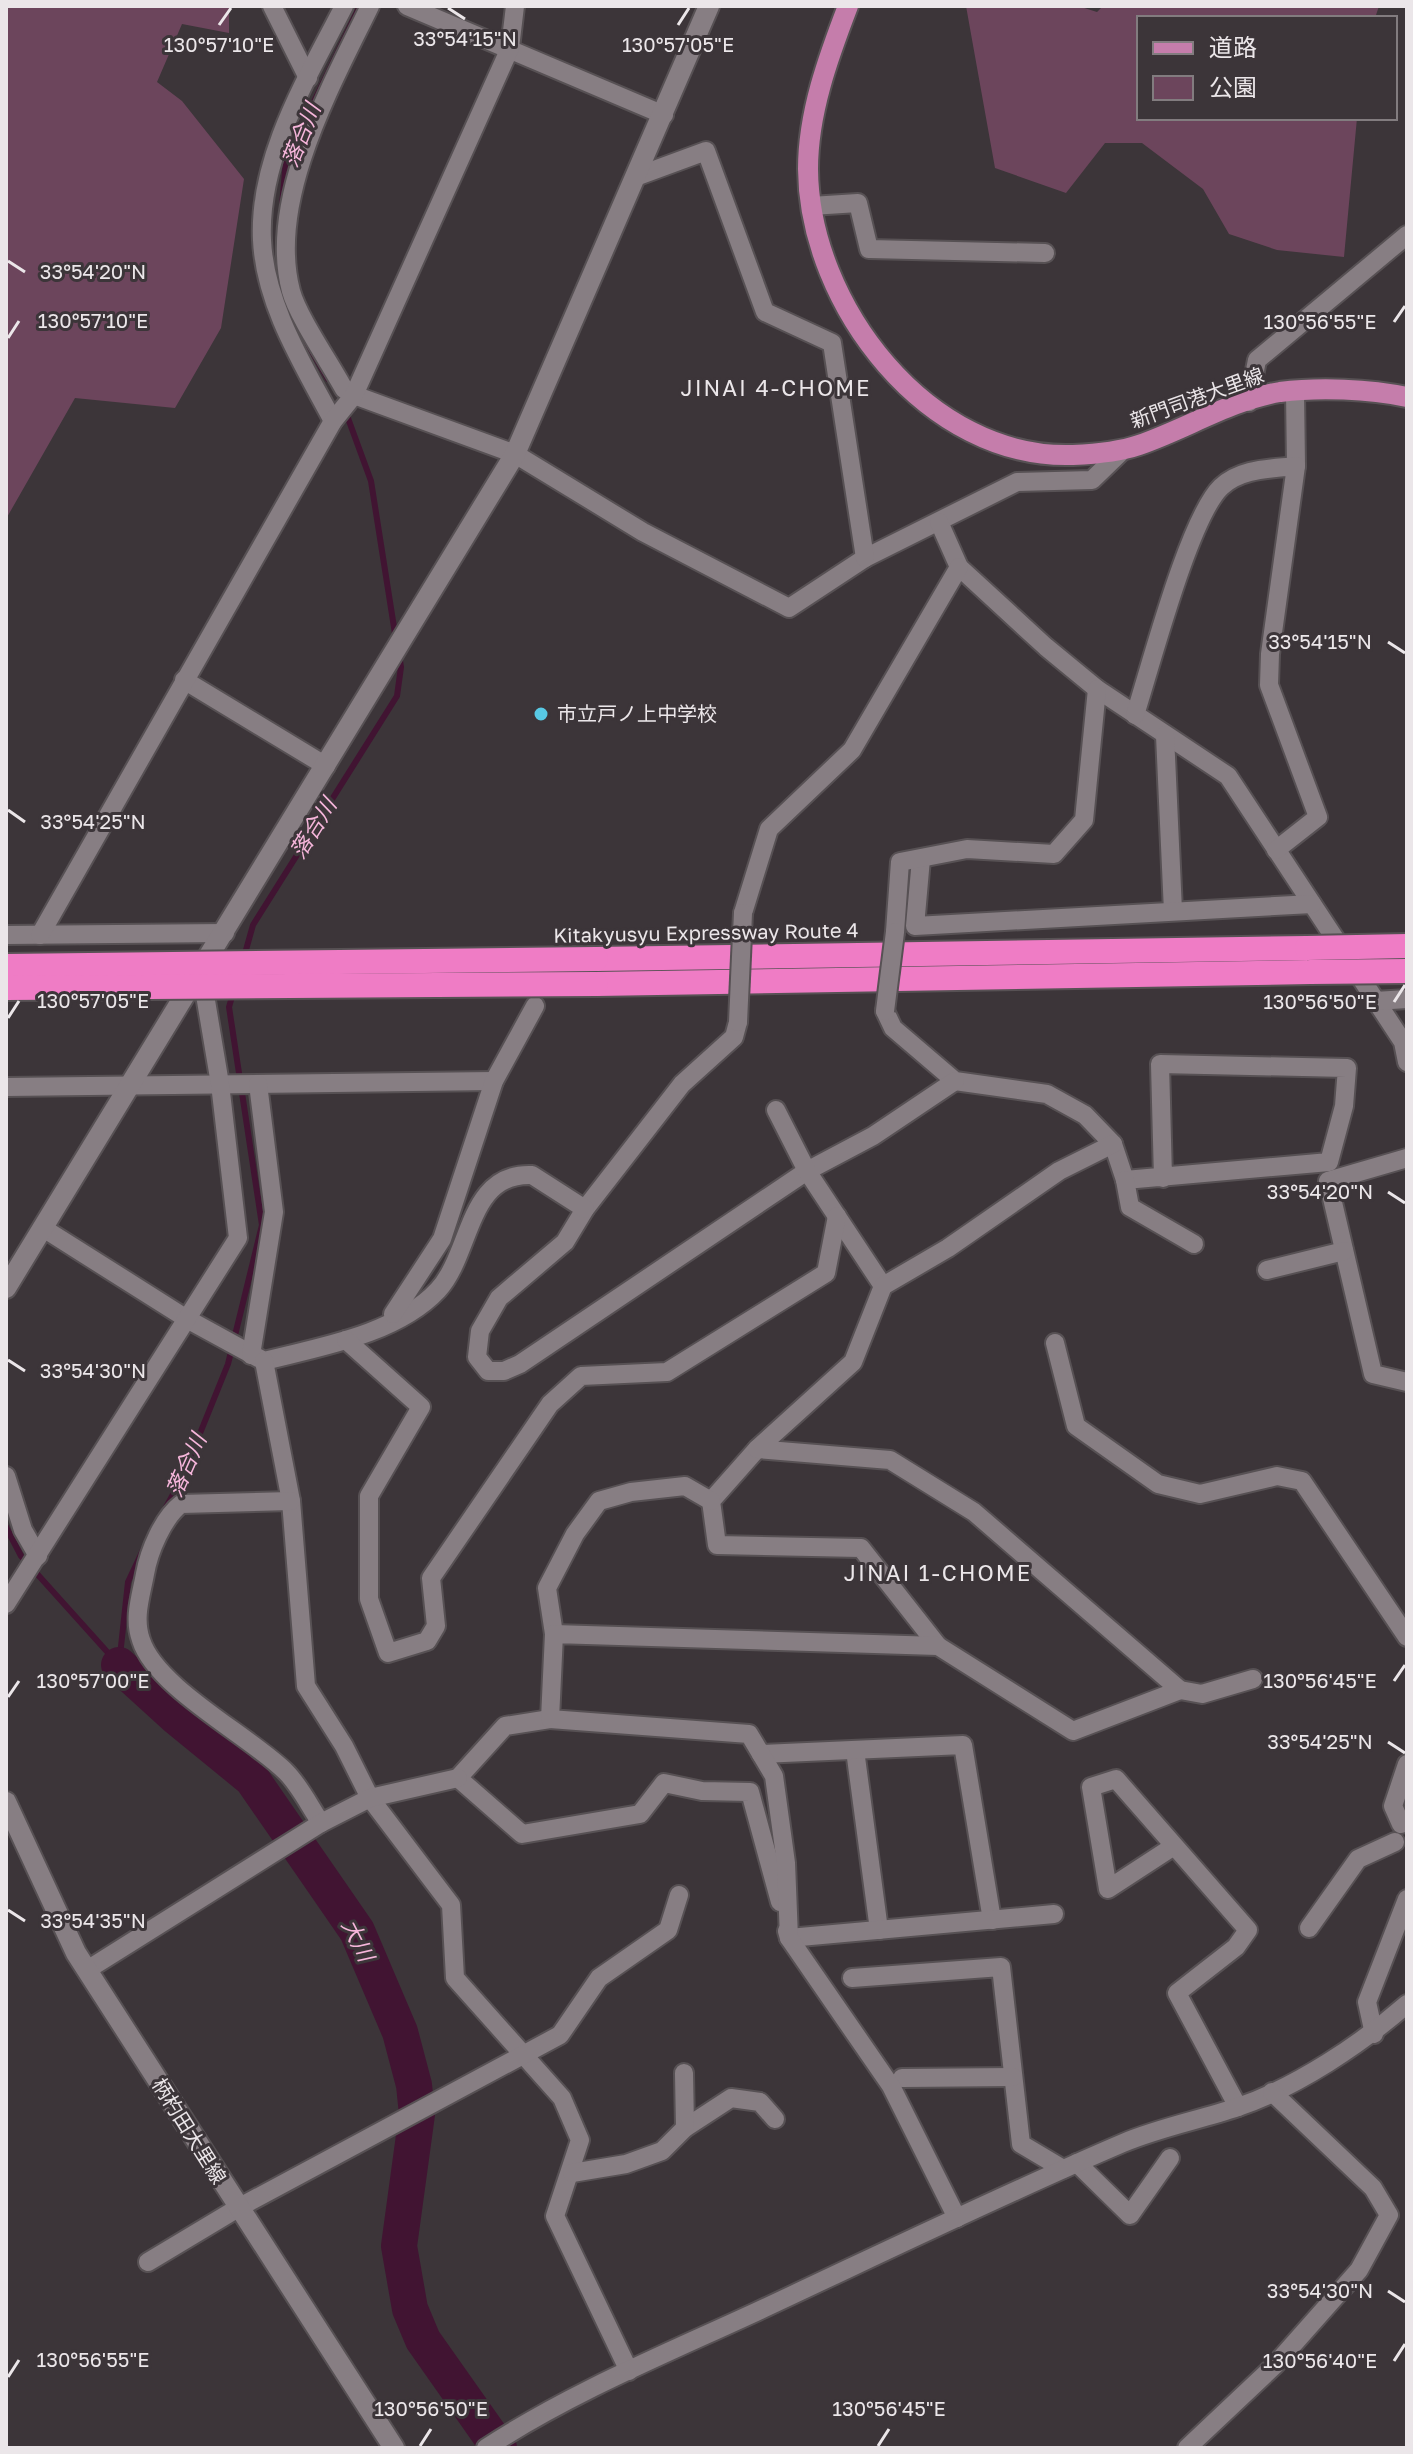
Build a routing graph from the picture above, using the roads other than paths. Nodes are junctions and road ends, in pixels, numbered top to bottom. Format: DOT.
graph roads {
  1 [pos="272,6"];
  2 [pos="344,6"];
  3 [pos="370,6"];
  4 [pos="407,6"];
  5 [pos="515,6"];
  6 [pos="709,6"];
  7 [pos="848,6"];
  8 [pos="510,48"];
  9 [pos="308,78"];
  10 [pos="664,115"];
  11 [pos="638,176"];
  12 [pos="811,206"];
  13 [pos="1407,235"];
  14 [pos="1045,253"];
  15 [pos="1295,392"];
  16 [pos="354,395"];
  17 [pos="1407,397"];
  18 [pos="1249,402"];
  19 [pos="333,421"];
  20 [pos="1123,450"];
  21 [pos="515,454"];
  22 [pos="1296,466"];
  23 [pos="939,522"];
  24 [pos="865,558"];
  25 [pos="959,567"];
  26 [pos="184,680"];
  27 [pos="1097,689"];
  28 [pos="1135,715"];
  29 [pos="1165,735"];
  30 [pos="326,766"];
  31 [pos="1276,850"];
  32 [pos="921,859"];
  33 [pos="1312,904"];
  34 [pos="1173,911"];
  35 [pos="225,933"];
  36 [pos="6,935"];
  37 [pos="40,935"];
  38 [pos="1400,945"];
  39 [pos="6,966"];
  40 [pos="1407,971"];
  41 [pos="201,972"];
  42 [pos="6,988"];
  43 [pos="1407,999"];
  44 [pos="1375,1001"];
  45 [pos="535,1006"];
  46 [pos="1407,1062"];
  47 [pos="494,1081"];
  48 [pos="955,1081"];
  49 [pos="220,1084"];
  50 [pos="258,1084"];
  51 [pos="6,1087"];
  52 [pos="129,1087"];
  53 [pos="776,1110"];
  54 [pos="1113,1144"];
  55 [pos="1407,1158"];
  56 [pos="807,1171"];
  57 [pos="1163,1178"];
  58 [pos="1125,1180"];
  59 [pos="585,1209"];
  60 [pos="837,1216"];
  61 [pos="43,1228"];
  62 [pos="1194,1244"];
  63 [pos="1344,1251"];
  64 [pos="1267,1270"];
  65 [pos="883,1286"];
  66 [pos="6,1288"];
  67 [pos="187,1319"];
  68 [pos="382,1328"];
  69 [pos="346,1340"];
  70 [pos="1055,1343"];
  71 [pos="257,1358"];
  72 [pos="1407,1382"];
  73 [pos="757,1449"];
  74 [pos="6,1476"];
  75 [pos="291,1501"];
  76 [pos="711,1501"];
  77 [pos="38,1556"];
  78 [pos="6,1604"];
  79 [pos="554,1634"];
  80 [pos="1407,1637"];
  81 [pos="938,1646"];
  82 [pos="1253,1679"];
  83 [pos="1180,1690"];
  84 [pos="550,1719"];
  85 [pos="855,1750"];
  86 [pos="761,1754"];
  87 [pos="1407,1764"];
  88 [pos="458,1778"];
  89 [pos="370,1798"];
  90 [pos="6,1802"];
  91 [pos="321,1823"];
  92 [pos="1402,1835"];
  93 [pos="1174,1846"];
  94 [pos="679,1895"];
  95 [pos="1407,1899"];
  96 [pos="1054,1914"];
  97 [pos="992,1920"];
  98 [pos="1309,1928"];
  99 [pos="879,1930"];
  100 [pos="789,1938"];
  101 [pos="87,1970"];
  102 [pos="852,1978"];
  103 [pos="1407,2004"];
  104 [pos="1374,2034"];
  105 [pos="521,2056"];
  106 [pos="684,2073"];
  107 [pos="1013,2077"];
  108 [pos="902,2078"];
  109 [pos="1272,2092"];
  110 [pos="1238,2107"];
  111 [pos="775,2119"];
  112 [pos="685,2128"];
  113 [pos="1170,2158"];
  114 [pos="1070,2166"];
  115 [pos="572,2173"];
  116 [pos="238,2208"];
  117 [pos="957,2218"];
  118 [pos="148,2262"];
  119 [pos="629,2371"];
  120 [pos="394,2448"];
  121 [pos="486,2448"];
  122 [pos="1187,2448"];
  1 -- 9 [label="street"];
  2 -- 9 [label="street"];
  3 -- 16 [label="street"];
  4 -- 8 [label="street"];
  5 -- 8 [label="street"];
  6 -- 10 [label="street"];
  7 -- 12 [label="main road, 新門司港大里線"];
  8 -- 10 [label="street"];
  8 -- 16 [label="street"];
  9 -- 19 [label="street"];
  10 -- 11 [label="street"];
  11 -- 21 [label="street"];
  11 -- 24 [label="street"];
  12 -- 14 [label="street"];
  12 -- 20 [label="main road, 新門司港大里線"];
  13 -- 18 [label="street"];
  15 -- 17 [label="main road, 新門司港大里線"];
  15 -- 18 [label="main road, 新門司港大里線"];
  15 -- 22 [label="street"];
  16 -- 19 [label="street"];
  16 -- 21 [label="street"];
  18 -- 20 [label="main road, 新門司港大里線"];
  19 -- 26 [label="street"];
  20 -- 23 [label="street"];
  21 -- 24 [label="street"];
  21 -- 30 [label="street"];
  22 -- 28 [label="street"];
  22 -- 31 [label="street"];
  23 -- 24 [label="street"];
  23 -- 25 [label="street"];
  25 -- 27 [label="street"];
  25 -- 59 [label="street, bridge"];
  26 -- 30 [label="street"];
  26 -- 37 [label="street"];
  27 -- 28 [label="street"];
  27 -- 32 [label="street"];
  28 -- 29 [label="street"];
  29 -- 31 [label="street"];
  29 -- 34 [label="street"];
  30 -- 35 [label="street"];
  31 -- 33 [label="street"];
  32 -- 34 [label="street"];
  32 -- 48 [label="street, bridge"];
  33 -- 34 [label="street"];
  33 -- 44 [label="street"];
  35 -- 37 [label="street"];
  35 -- 41 [label="street"];
  36 -- 37 [label="street"];
  38 -- 39 [label="highway, Kitakyusyu Expressway Route 4, bridge"];
  40 -- 42 [label="highway, bridge"];
  41 -- 49 [label="street"];
  41 -- 52 [label="street"];
  43 -- 44 [label="street"];
  44 -- 46 [label="street"];
  45 -- 47 [label="street"];
  47 -- 50 [label="street"];
  47 -- 68 [label="street"];
  48 -- 54 [label="street"];
  48 -- 56 [label="street"];
  49 -- 50 [label="street"];
  49 -- 52 [label="street"];
  49 -- 67 [label="street"];
  50 -- 71 [label="street"];
  51 -- 52 [label="street"];
  52 -- 61 [label="street"];
  53 -- 56 [label="street"];
  54 -- 58 [label="street"];
  54 -- 65 [label="street"];
  55 -- 63 [label="street"];
  56 -- 59 [label="street"];
  56 -- 60 [label="street"];
  57 -- 57 [label="street"];
  57 -- 58 [label="street"];
  58 -- 62 [label="street"];
  59 -- 68 [label="street"];
  60 -- 65 [label="street"];
  60 -- 69 [label="street"];
  61 -- 66 [label="street"];
  61 -- 67 [label="street"];
  63 -- 64 [label="street"];
  63 -- 72 [label="street"];
  65 -- 73 [label="street"];
  67 -- 71 [label="street"];
  67 -- 77 [label="street"];
  68 -- 69 [label="street"];
  69 -- 71 [label="street"];
  70 -- 80 [label="street"];
  71 -- 75 [label="street"];
  73 -- 76 [label="street"];
  73 -- 83 [label="street"];
  74 -- 77 [label="street"];
  75 -- 89 [label="street"];
  75 -- 91 [label="street"];
  76 -- 79 [label="street"];
  76 -- 81 [label="street"];
  77 -- 78 [label="street"];
  79 -- 81 [label="street"];
  79 -- 84 [label="street"];
  81 -- 83 [label="street"];
  82 -- 83 [label="street"];
  84 -- 86 [label="street"];
  84 -- 88 [label="street"];
  85 -- 86 [label="street"];
  85 -- 97 [label="street"];
  85 -- 99 [label="street"];
  86 -- 100 [label="street"];
  87 -- 92 [label="street"];
  88 -- 89 [label="street"];
  88 -- 100 [label="street"];
  89 -- 91 [label="street"];
  89 -- 105 [label="street"];
  90 -- 101 [label="street, 柄杓田大里線"];
  91 -- 101 [label="street"];
  92 -- 98 [label="street"];
  93 -- 93 [label="street"];
  93 -- 110 [label="street"];
  94 -- 105 [label="street"];
  95 -- 104 [label="street"];
  96 -- 97 [label="street"];
  97 -- 99 [label="street"];
  99 -- 100 [label="street"];
  100 -- 117 [label="street"];
  101 -- 116 [label="street, 柄杓田大里線"];
  102 -- 107 [label="street"];
  103 -- 104 [label="street"];
  104 -- 109 [label="street"];
  105 -- 115 [label="street"];
  105 -- 116 [label="street"];
  106 -- 112 [label="street"];
  107 -- 108 [label="street"];
  107 -- 114 [label="street"];
  109 -- 110 [label="street"];
  109 -- 122 [label="street"];
  110 -- 114 [label="street"];
  111 -- 112 [label="street"];
  112 -- 115 [label="street"];
  113 -- 114 [label="street"];
  114 -- 117 [label="street"];
  115 -- 119 [label="street"];
  116 -- 118 [label="street"];
  116 -- 120 [label="street, 柄杓田大里線"];
  117 -- 119 [label="street"];
  119 -- 121 [label="street"];
}
